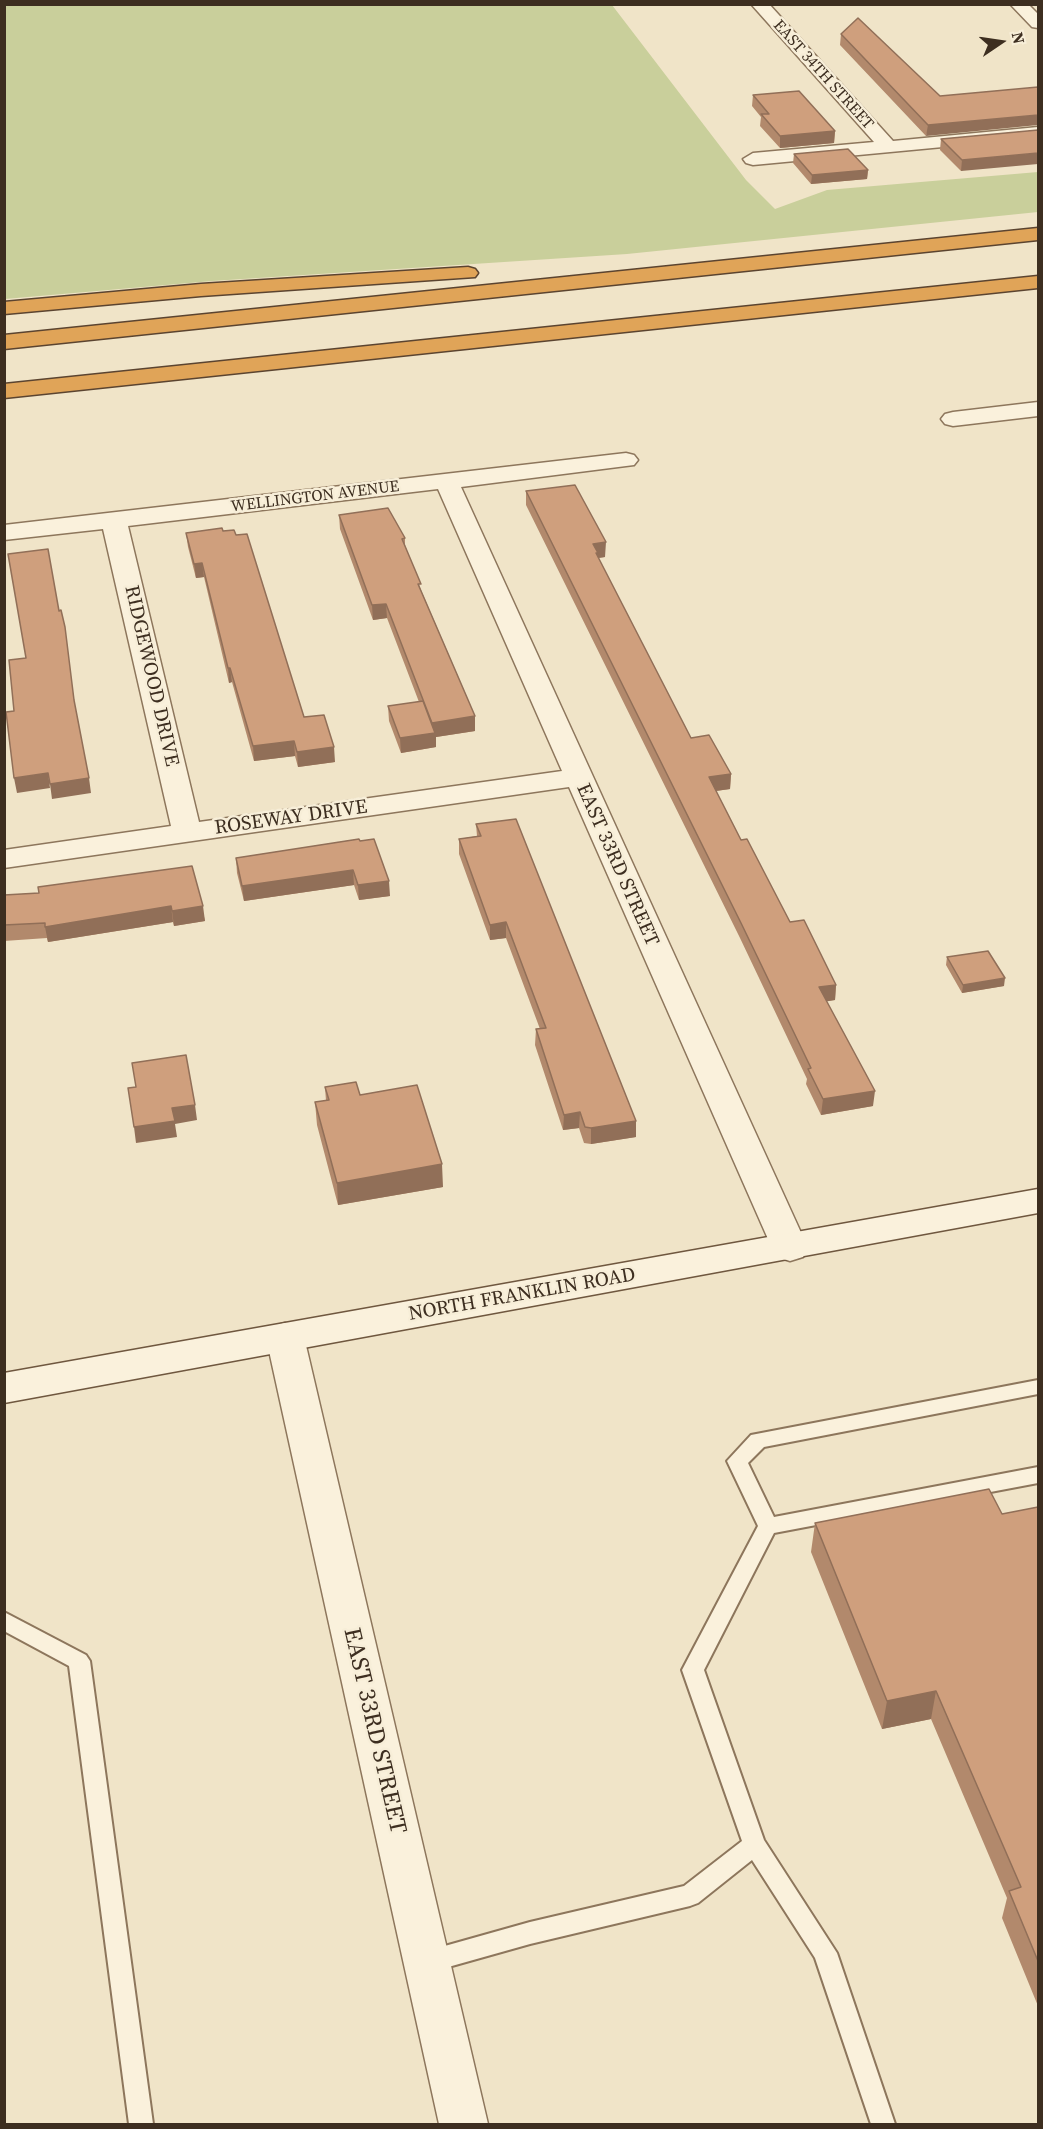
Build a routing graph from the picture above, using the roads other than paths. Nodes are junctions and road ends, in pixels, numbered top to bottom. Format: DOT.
graph roads {
  1 [pos="759,4"];
  2 [pos="1018,4"];
  3 [pos="1038,22"];
  4 [pos="1038,133"];
  5 [pos="888,146"];
  6 [pos="753,159"];
  7 [pos="1038,234"];
  8 [pos="752,261"];
  9 [pos="1038,282"];
  10 [pos="4,308"];
  11 [pos="4,342"];
  12 [pos="4,391"];
  13 [pos="1038,409"];
  14 [pos="953,419"];
  15 [pos="626,460"];
  16 [pos="446,481"];
  17 [pos="114,521"];
  18 [pos="4,533"];
  19 [pos="577,777"];
  20 [pos="187,832"];
  21 [pos="4,859"];
  22 [pos="1038,1201"];
  23 [pos="790,1248"];
  24 [pos="285,1337"];
  25 [pos="1038,1387"];
  26 [pos="4,1388"];
  27 [pos="1038,1475"];
  28 [pos="768,1526"];
  29 [pos="4,1621"];
  30 [pos="754,1845"];
  31 [pos="427,1962"];
  32 [pos="141,2124"];
  33 [pos="464,2124"];
  34 [pos="883,2124"];
  1 -- 5 [label="street, EAST 34TH STREET"];
  2 -- 3 [label="street"];
  4 -- 5 [label="street"];
  5 -- 6 [label="street"];
  7 -- 8 [label="highway"];
  8 -- 10 [label="highway"];
  8 -- 11 [label="highway"];
  9 -- 12 [label="highway"];
  13 -- 14 [label="street"];
  15 -- 16 [label="street, WELLINGTON AVENUE"];
  16 -- 17 [label="street, WELLINGTON AVENUE"];
  16 -- 19 [label="street, EAST 33RD STREET"];
  17 -- 18 [label="street, WELLINGTON AVENUE"];
  17 -- 20 [label="street, RIDGEWOOD DRIVE"];
  19 -- 20 [label="street, ROSEWAY DRIVE"];
  19 -- 23 [label="street, EAST 33RD STREET"];
  20 -- 21 [label="street, ROSEWAY DRIVE"];
  22 -- 23 [label="street, NORTH FRANKLIN ROAD"];
  23 -- 24 [label="street, NORTH FRANKLIN ROAD"];
  24 -- 26 [label="street, NORTH FRANKLIN ROAD"];
  24 -- 31 [label="street, EAST 33RD STREET"];
  25 -- 28 [label="lane"];
  27 -- 28 [label="lane"];
  28 -- 30 [label="lane"];
  29 -- 32 [label="lane"];
  30 -- 31 [label="lane"];
  30 -- 34 [label="lane"];
  31 -- 33 [label="street, EAST 33RD STREET"];
}
